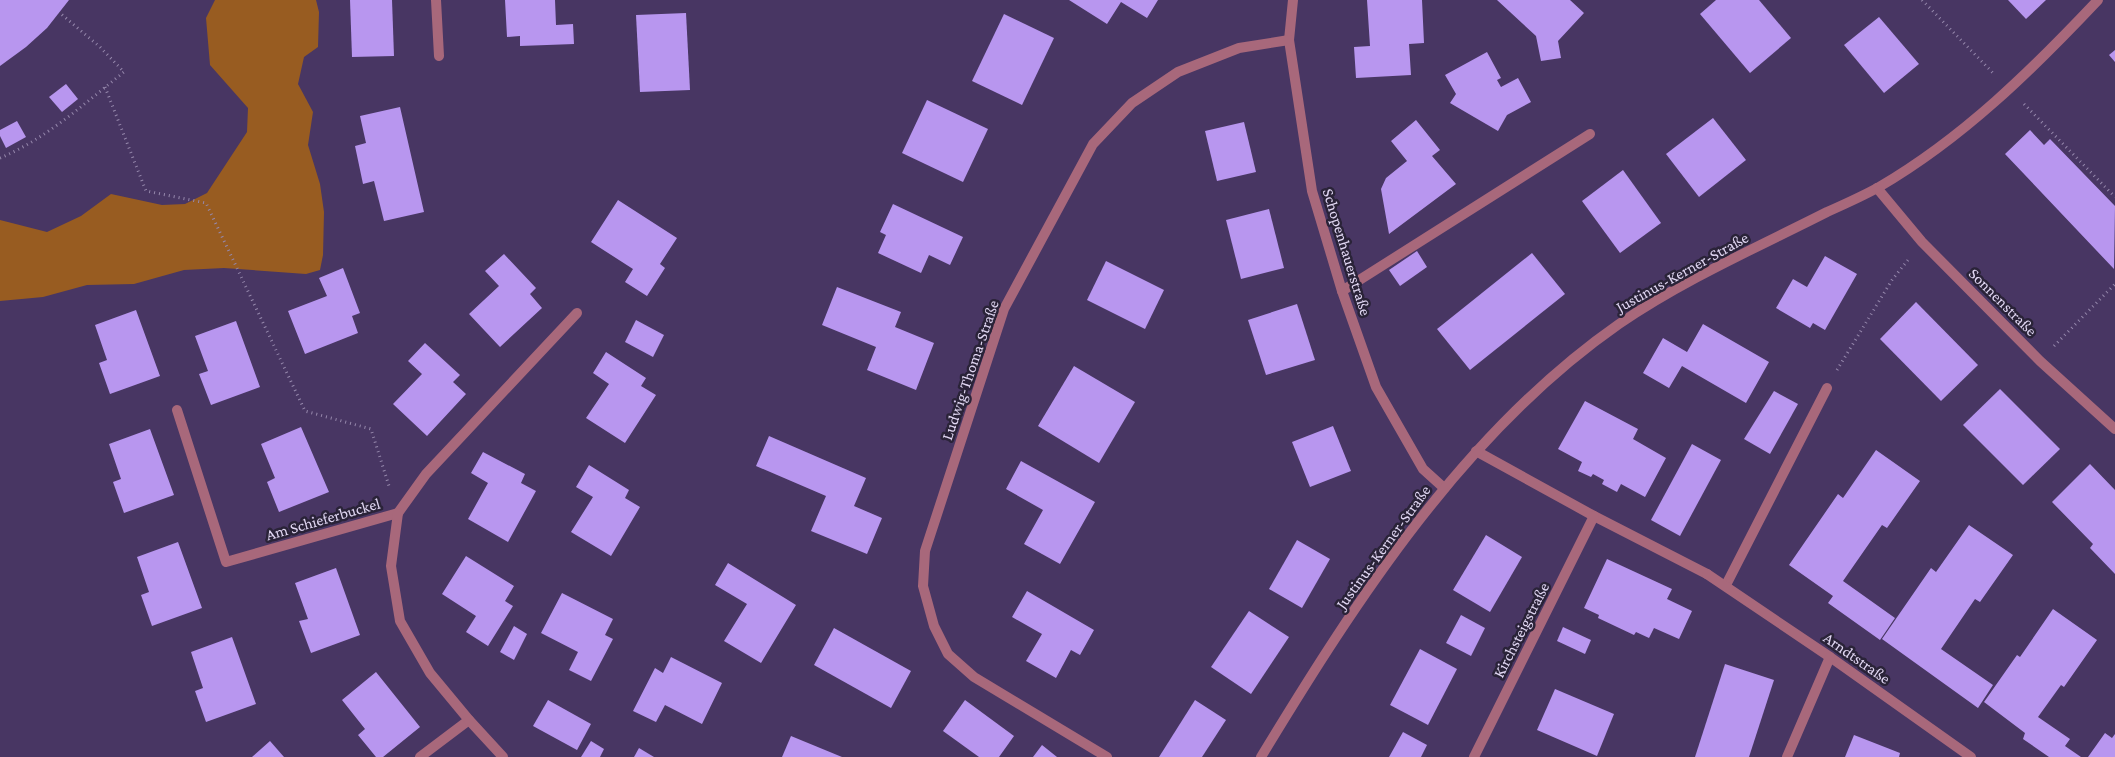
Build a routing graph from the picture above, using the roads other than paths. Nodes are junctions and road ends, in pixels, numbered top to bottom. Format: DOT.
graph roads {
  1 [pos="436,0"];
  2 [pos="1294,0"];
  3 [pos="2098,0"];
  4 [pos="1289,40"];
  5 [pos="439,56"];
  6 [pos="1590,134"];
  7 [pos="1877,188"];
  8 [pos="1342,290"];
  9 [pos="577,313"];
  10 [pos="1826,388"];
  11 [pos="177,410"];
  12 [pos="2115,429"];
  13 [pos="1476,451"];
  14 [pos="1444,488"];
  15 [pos="398,513"];
  16 [pos="1594,516"];
  17 [pos="1726,586"];
  18 [pos="1830,657"];
  19 [pos="468,720"];
  20 [pos="420,757"];
  21 [pos="503,757"];
  22 [pos="1107,757"];
  23 [pos="1261,757"];
  24 [pos="1474,757"];
  25 [pos="1787,757"];
  26 [pos="1971,757"];
  1 -- 5 [label="street"];
  2 -- 4 [label="street, Schopenhauerstraße"];
  3 -- 7 [label="street, Justinus-Kerner-Straße"];
  4 -- 8 [label="street, Schopenhauerstraße"];
  4 -- 22 [label="street, Ludwig-Thoma-Straße"];
  6 -- 8 [label="street"];
  7 -- 12 [label="street, Sonnenstraße"];
  7 -- 13 [label="street, Justinus-Kerner-Straße"];
  8 -- 14 [label="street, Schopenhauerstraße"];
  9 -- 15 [label="street"];
  10 -- 17 [label="street"];
  11 -- 15 [label="street, Am Schieferbuckel"];
  13 -- 14 [label="street, Justinus-Kerner-Straße"];
  13 -- 16 [label="street, Arndtstraße"];
  14 -- 23 [label="street, Justinus-Kerner-Straße"];
  15 -- 19 [label="street, Am Schieferbuckel"];
  16 -- 17 [label="street, Arndtstraße"];
  16 -- 24 [label="street, Kirchsteigstraße"];
  17 -- 18 [label="street, Arndtstraße"];
  18 -- 25 [label="street"];
  18 -- 26 [label="street, Arndtstraße"];
  19 -- 20 [label="street"];
  19 -- 21 [label="street, Am Schieferbuckel"];
}
